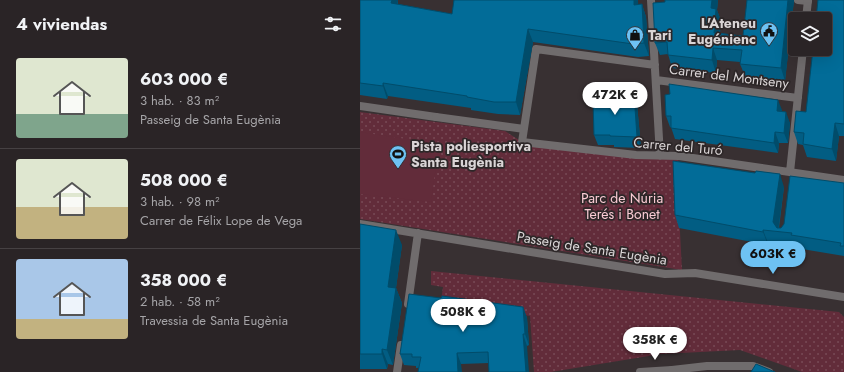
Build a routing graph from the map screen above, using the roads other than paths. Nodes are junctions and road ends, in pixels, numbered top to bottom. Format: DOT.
graph roads {
  1 [pos="651,0"];
  2 [pos="798,0"];
  3 [pos="808,1"];
  4 [pos="807,12"];
  5 [pos="802,56"];
  6 [pos="655,65"];
  7 [pos="656,80"];
  8 [pos="798,98"];
  9 [pos="360,106"];
  10 [pos="524,129"];
  11 [pos="660,156"];
  12 [pos="790,176"];
  13 [pos="844,180"];
  14 [pos="360,224"];
  15 [pos="418,233"];
  16 [pos="844,297"];
  17 [pos="407,310"];
  18 [pos="403,333"];
  19 [pos="672,371"];
  20 [pos="397,372"];
  21 [pos="640,372"];
  22 [pos="769,372"];
  1 -- 6 [label="street"];
  2 -- 3 [label="street"];
  3 -- 4 [label="street"];
  5 -- 8 [label="street, Carrer del Montseny"];
  6 -- 7 [label="street"];
  6 -- 10 [label="street, Carrer del Turó"];
  7 -- 8 [label="street, Carrer del Montseny"];
  7 -- 11 [label="street"];
  8 -- 12 [label="street, Carrer del Montseny"];
  9 -- 10 [label="street"];
  10 -- 11 [label="street, Carrer del Turó"];
  11 -- 12 [label="street, Carrer del Turó"];
  12 -- 13 [label="street, Carrer del Turó"];
  14 -- 15 [label="street, Passeig de Santa Eugènia"];
  15 -- 16 [label="street, Passeig de Santa Eugènia"];
  15 -- 17 [label="street"];
  18 -- 20 [label="street"];
  19 -- 21 [label="street"];
  19 -- 22 [label="street"];
}
